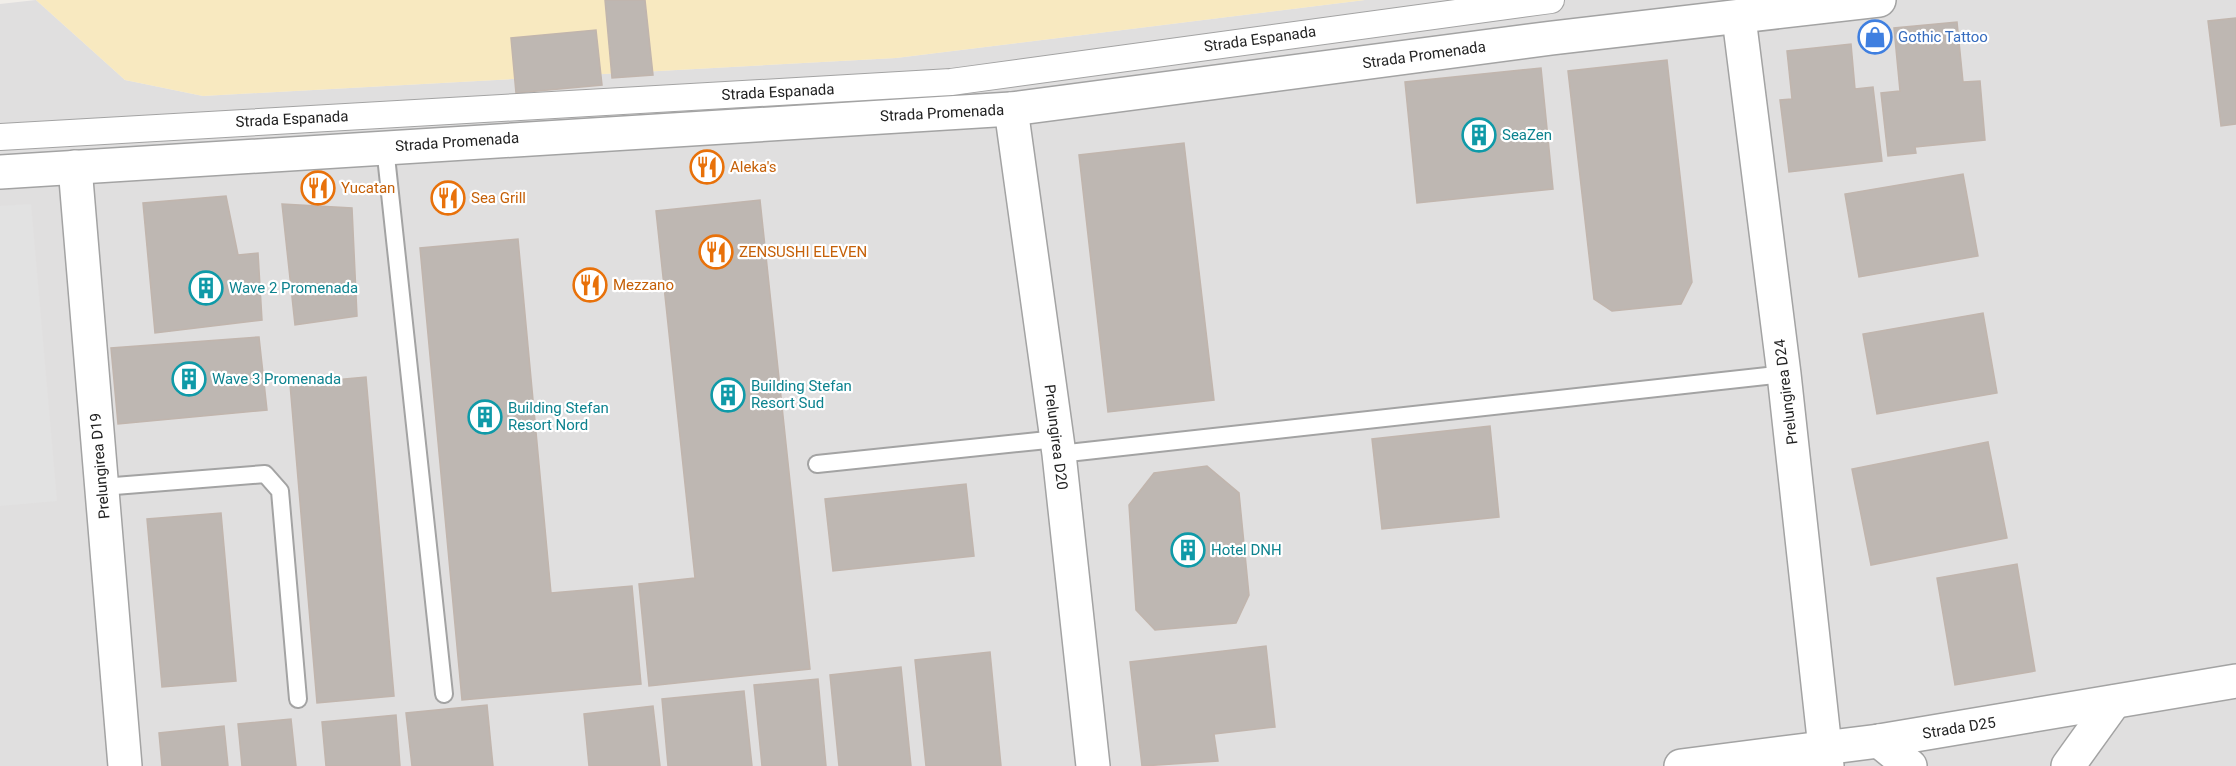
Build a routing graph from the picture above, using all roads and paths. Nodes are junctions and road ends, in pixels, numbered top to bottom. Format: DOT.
graph roads {
  1 [pos="1551,0"];
  2 [pos="1879,0"];
  3 [pos="1739,18"];
  4 [pos="1011,109"];
  5 [pos="0,137"];
  6 [pos="385,147"];
  7 [pos="75,167"];
  8 [pos="0,172"];
  9 [pos="1784,374"];
  10 [pos="1058,447"];
  11 [pos="817,464"];
  12 [pos="102,487"];
  13 [pos="2236,681"];
  14 [pos="444,694"];
  15 [pos="298,699"];
  16 [pos="2114,702"];
  17 [pos="1879,741"];
  18 [pos="1826,757"];
  19 [pos="1763,761"];
  20 [pos="124,766"];
  21 [pos="1094,766"];
  22 [pos="1681,766"];
  23 [pos="1911,766"];
  24 [pos="2068,766"];
  1 -- 5 [label="street, Strada Espanada"];
  2 -- 3 [label="street, Strada Promenada"];
  3 -- 4 [label="street, Strada Promenada"];
  3 -- 9 [label="street, Prelungirea D24"];
  4 -- 6 [label="street, Strada Promenada"];
  4 -- 10 [label="street, Prelungirea D20"];
  6 -- 7 [label="street, Strada Promenada"];
  6 -- 14 [label="lane"];
  7 -- 8 [label="street, Strada Promenada"];
  7 -- 12 [label="street, Prelungirea D19"];
  9 -- 10 [label="lane"];
  9 -- 18 [label="street, Prelungirea D24"];
  10 -- 11 [label="lane"];
  10 -- 21 [label="street, Prelungirea D20"];
  12 -- 15 [label="lane"];
  12 -- 20 [label="street, Prelungirea D19"];
  13 -- 16 [label="street, Strada D25"];
  16 -- 17 [label="street, Strada D25"];
  16 -- 24 [label="street"];
  17 -- 18 [label="street, Strada D25"];
  17 -- 23 [label="street"];
  18 -- 19 [label="street, Strada D25"];
  19 -- 22 [label="street, Strada D25"];
}
